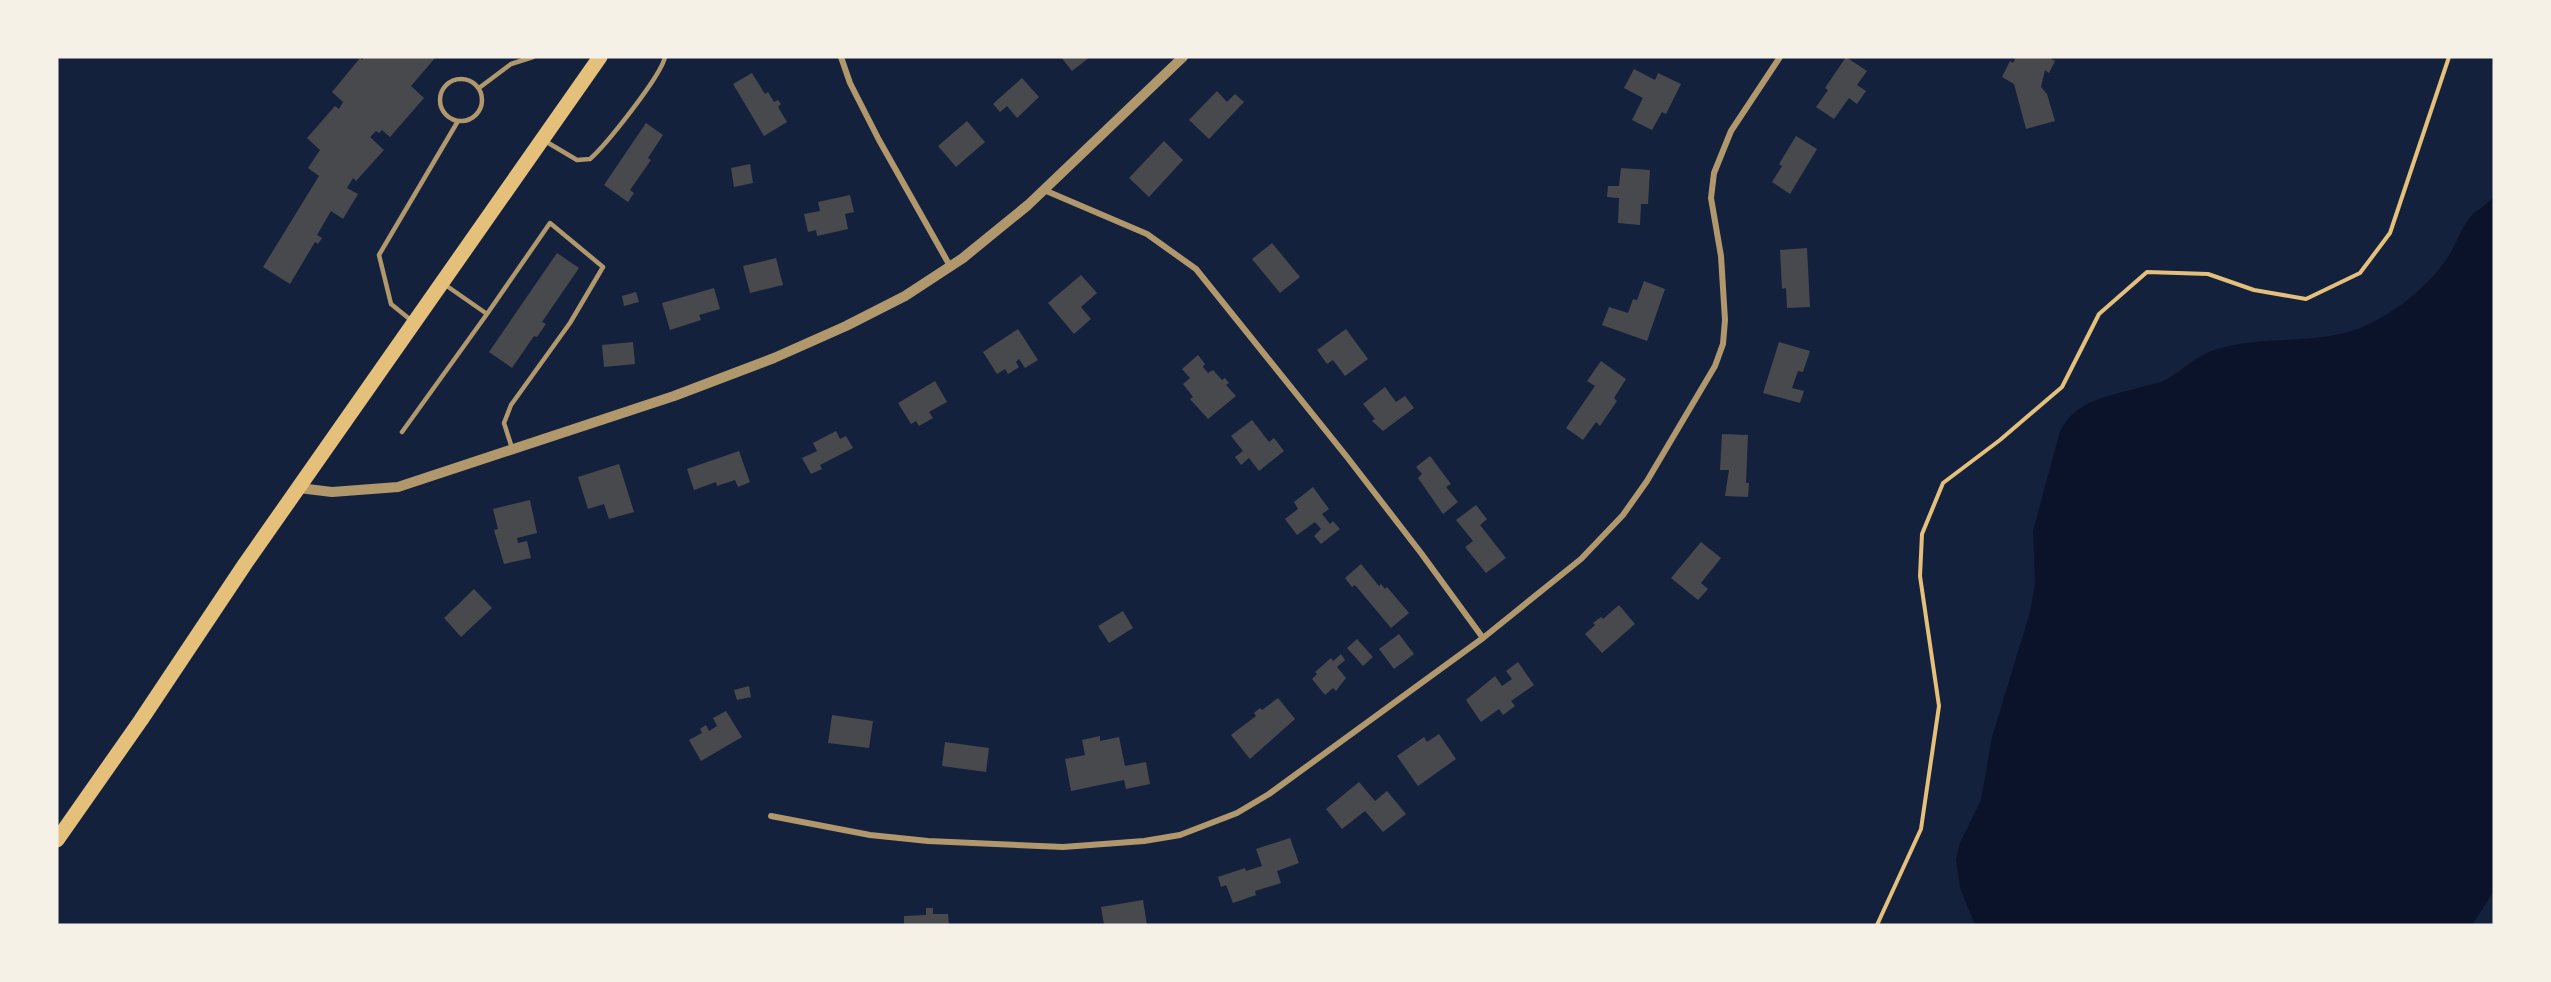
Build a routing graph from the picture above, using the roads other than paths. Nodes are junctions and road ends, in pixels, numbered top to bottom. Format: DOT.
graph roads {
  1 [pos="533,57"];
  2 [pos="665,57"];
  3 [pos="841,57"];
  4 [pos="1184,57"];
  5 [pos="1780,57"];
  6 [pos="597,58"];
  7 [pos="479,88"];
  8 [pos="458,121"];
  9 [pos="543,140"];
  10 [pos="1044,190"];
  11 [pos="950,266"];
  12 [pos="442,282"];
  13 [pos="487,314"];
  14 [pos="414,322"];
  15 [pos="402,432"];
  16 [pos="512,448"];
  17 [pos="299,488"];
  18 [pos="1483,638"];
  19 [pos="771,816"];
  20 [pos="57,840"];
  1 -- 7 [label="lane"];
  2 -- 9 [label="lane"];
  3 -- 11 [label="street"];
  4 -- 10 [label="street"];
  5 -- 18 [label="street"];
  6 -- 9 [label="main road"];
  7 -- 8 [label="lane"];
  7 -- 8 [label="lane"];
  8 -- 14 [label="lane"];
  9 -- 12 [label="main road"];
  10 -- 11 [label="street"];
  10 -- 18 [label="street"];
  11 -- 16 [label="street"];
  12 -- 13 [label="lane"];
  12 -- 14 [label="main road"];
  13 -- 15 [label="lane"];
  13 -- 16 [label="lane"];
  14 -- 17 [label="main road"];
  16 -- 17 [label="street"];
  17 -- 20 [label="main road"];
  18 -- 19 [label="street"];
}
